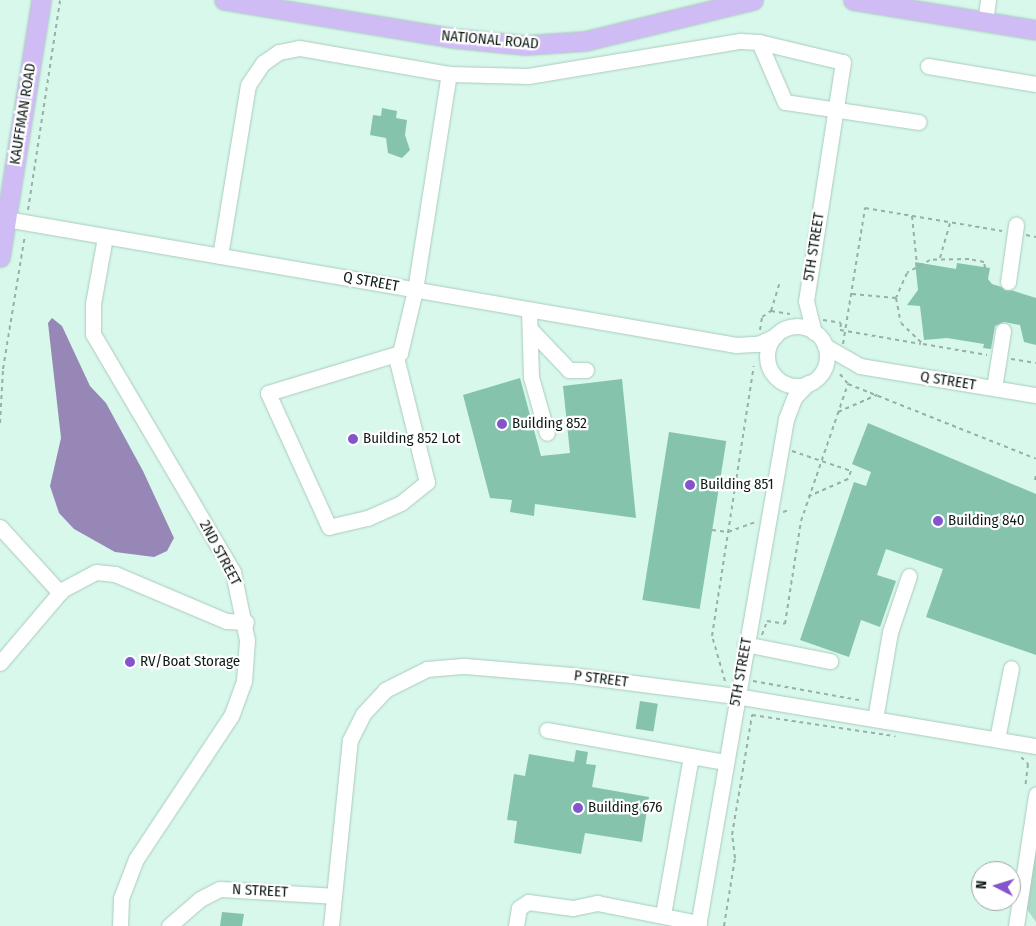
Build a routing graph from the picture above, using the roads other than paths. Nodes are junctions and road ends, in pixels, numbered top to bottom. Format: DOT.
graph roads {
  1 [pos="41,0"];
  2 [pos="224,0"];
  3 [pos="753,0"];
  4 [pos="853,0"];
  5 [pos="988,0"];
  6 [pos="985,22"];
  7 [pos="1036,30"];
  8 [pos="759,42"];
  9 [pos="928,66"];
  10 [pos="449,74"];
  11 [pos="1036,84"];
  12 [pos="836,110"];
  13 [pos="919,122"];
  14 [pos="6,220"];
  15 [pos="1016,229"];
  16 [pos="105,237"];
  17 [pos="220,256"];
  18 [pos="0,257"];
  19 [pos="1008,282"];
  20 [pos="415,290"];
  21 [pos="806,300"];
  22 [pos="529,310"];
  23 [pos="814,325"];
  24 [pos="784,326"];
  25 [pos="530,329"];
  26 [pos="1003,330"];
  27 [pos="736,345"];
  28 [pos="825,346"];
  29 [pos="396,356"];
  30 [pos="860,366"];
  31 [pos="586,370"];
  32 [pos="774,373"];
  33 [pos="822,373"];
  34 [pos="808,383"];
  35 [pos="994,388"];
  36 [pos="1036,395"];
  37 [pos="786,419"];
  38 [pos="547,434"];
  39 [pos="0,527"];
  40 [pos="909,576"];
  41 [pos="60,592"];
  42 [pos="246,622"];
  43 [pos="752,645"];
  44 [pos="830,660"];
  45 [pos="0,662"];
  46 [pos="1011,668"];
  47 [pos="736,696"];
  48 [pos="875,719"];
  49 [pos="547,730"];
  50 [pos="997,739"];
  51 [pos="1036,746"];
  52 [pos="691,756"];
  53 [pos="725,762"];
  54 [pos="1030,796"];
  55 [pos="333,896"];
  56 [pos="663,914"];
  57 [pos="698,924"];
  58 [pos="120,926"];
  59 [pos="169,926"];
  60 [pos="330,926"];
  61 [pos="516,926"];
  62 [pos="1019,926"];
  1 -- 14 [label="main road, KAUFFMAN ROAD"];
  2 -- 3 [label="main road, NATIONAL ROAD"];
  4 -- 6 [label="main road"];
  5 -- 6 [label="street"];
  6 -- 7 [label="main road"];
  8 -- 10 [label="street"];
  8 -- 12 [label="street"];
  8 -- 12 [label="street, 5TH STREET"];
  9 -- 11 [label="street"];
  10 -- 17 [label="street"];
  10 -- 20 [label="street"];
  12 -- 13 [label="street"];
  12 -- 21 [label="street, 5TH STREET"];
  14 -- 16 [label="street, Q STREET"];
  14 -- 18 [label="main road, KAUFFMAN ROAD"];
  15 -- 19 [label="street"];
  16 -- 17 [label="street, Q STREET"];
  16 -- 42 [label="street, 2ND STREET"];
  17 -- 20 [label="street, Q STREET"];
  20 -- 22 [label="street, Q STREET"];
  20 -- 29 [label="street"];
  21 -- 23 [label="street, 5TH STREET"];
  21 -- 24 [label="street, 5TH STREET"];
  22 -- 25 [label="street"];
  22 -- 27 [label="street, Q STREET"];
  23 -- 24 [label="street"];
  23 -- 28 [label="street"];
  24 -- 27 [label="street, Q STREET"];
  24 -- 32 [label="street"];
  25 -- 31 [label="street"];
  25 -- 38 [label="street"];
  26 -- 35 [label="street"];
  27 -- 32 [label="street, Q STREET"];
  28 -- 30 [label="street, Q STREET"];
  28 -- 33 [label="street"];
  29 -- 29 [label="street"];
  30 -- 33 [label="street, Q STREET"];
  30 -- 35 [label="street, Q STREET"];
  32 -- 34 [label="street"];
  32 -- 37 [label="street, 5TH STREET"];
  33 -- 34 [label="street"];
  34 -- 37 [label="street, 5TH STREET"];
  35 -- 36 [label="street, Q STREET"];
  37 -- 43 [label="street, 5TH STREET"];
  39 -- 41 [label="street"];
  40 -- 48 [label="street"];
  41 -- 42 [label="street"];
  41 -- 45 [label="street"];
  42 -- 58 [label="street, 2ND STREET"];
  43 -- 44 [label="street"];
  43 -- 47 [label="street, 5TH STREET"];
  46 -- 50 [label="street"];
  47 -- 48 [label="street, P STREET"];
  47 -- 53 [label="street, 5TH STREET"];
  47 -- 55 [label="street, P STREET"];
  48 -- 50 [label="street, P STREET"];
  49 -- 52 [label="street"];
  50 -- 51 [label="street, P STREET"];
  52 -- 53 [label="street"];
  52 -- 56 [label="street"];
  53 -- 57 [label="street, 5TH STREET"];
  54 -- 62 [label="street"];
  55 -- 59 [label="street, N STREET"];
  55 -- 60 [label="street, P STREET"];
  56 -- 57 [label="street"];
  56 -- 61 [label="street"];
}
